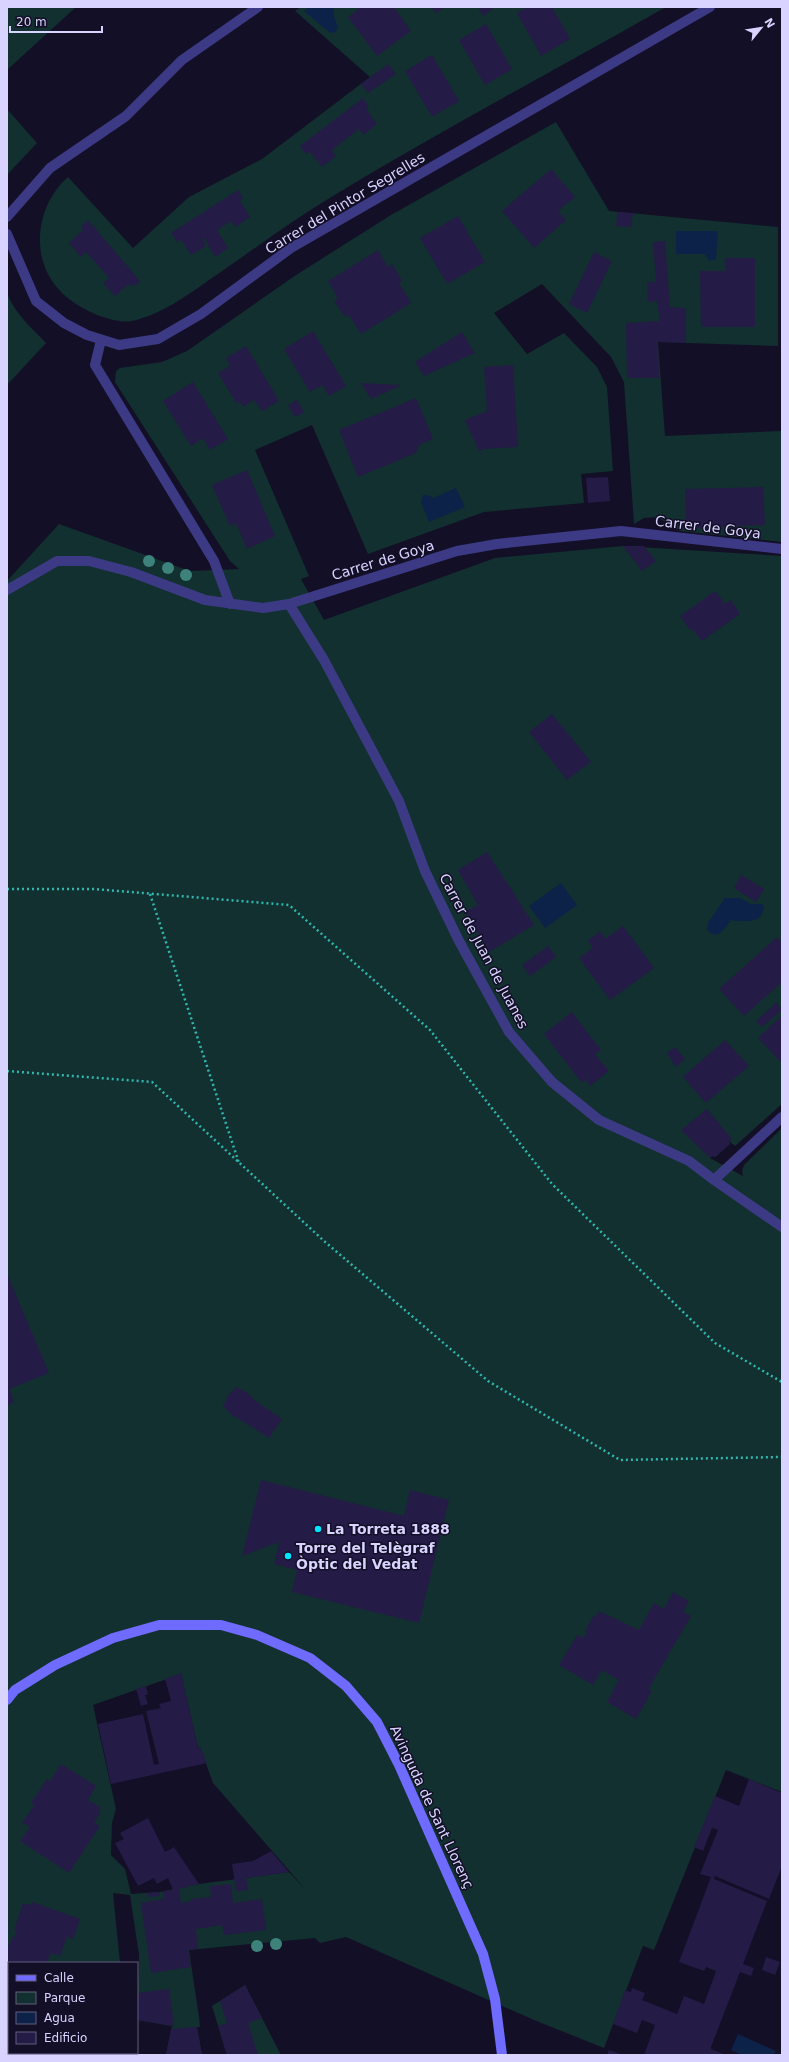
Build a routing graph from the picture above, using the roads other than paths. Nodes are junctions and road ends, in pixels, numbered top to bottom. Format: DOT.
graph roads {
  1 [pos="258,7"];
  2 [pos="710,7"];
  3 [pos="7,217"];
  4 [pos="7,234"];
  5 [pos="102,340"];
  6 [pos="782,549"];
  7 [pos="7,590"];
  8 [pos="230,604"];
  9 [pos="289,604"];
  10 [pos="782,1117"];
  11 [pos="714,1180"];
  12 [pos="782,1227"];
  13 [pos="7,1700"];
  14 [pos="502,2055"];
  1 -- 3 [label="street"];
  2 -- 5 [label="street, Carrer del Pintor Segrelles"];
  4 -- 5 [label="street, Carrer del Pintor Segrelles"];
  5 -- 8 [label="street"];
  6 -- 9 [label="street, Carrer de Goya"];
  7 -- 8 [label="street, Carrer de Goya"];
  8 -- 9 [label="street, Carrer de Goya"];
  9 -- 11 [label="street, Carrer de Juan de Juanes"];
  10 -- 11 [label="street"];
  11 -- 12 [label="street, Carrer de Juan de Juanes"];
  13 -- 14 [label="street, Avinguda de Sant Llorenç"];
}
